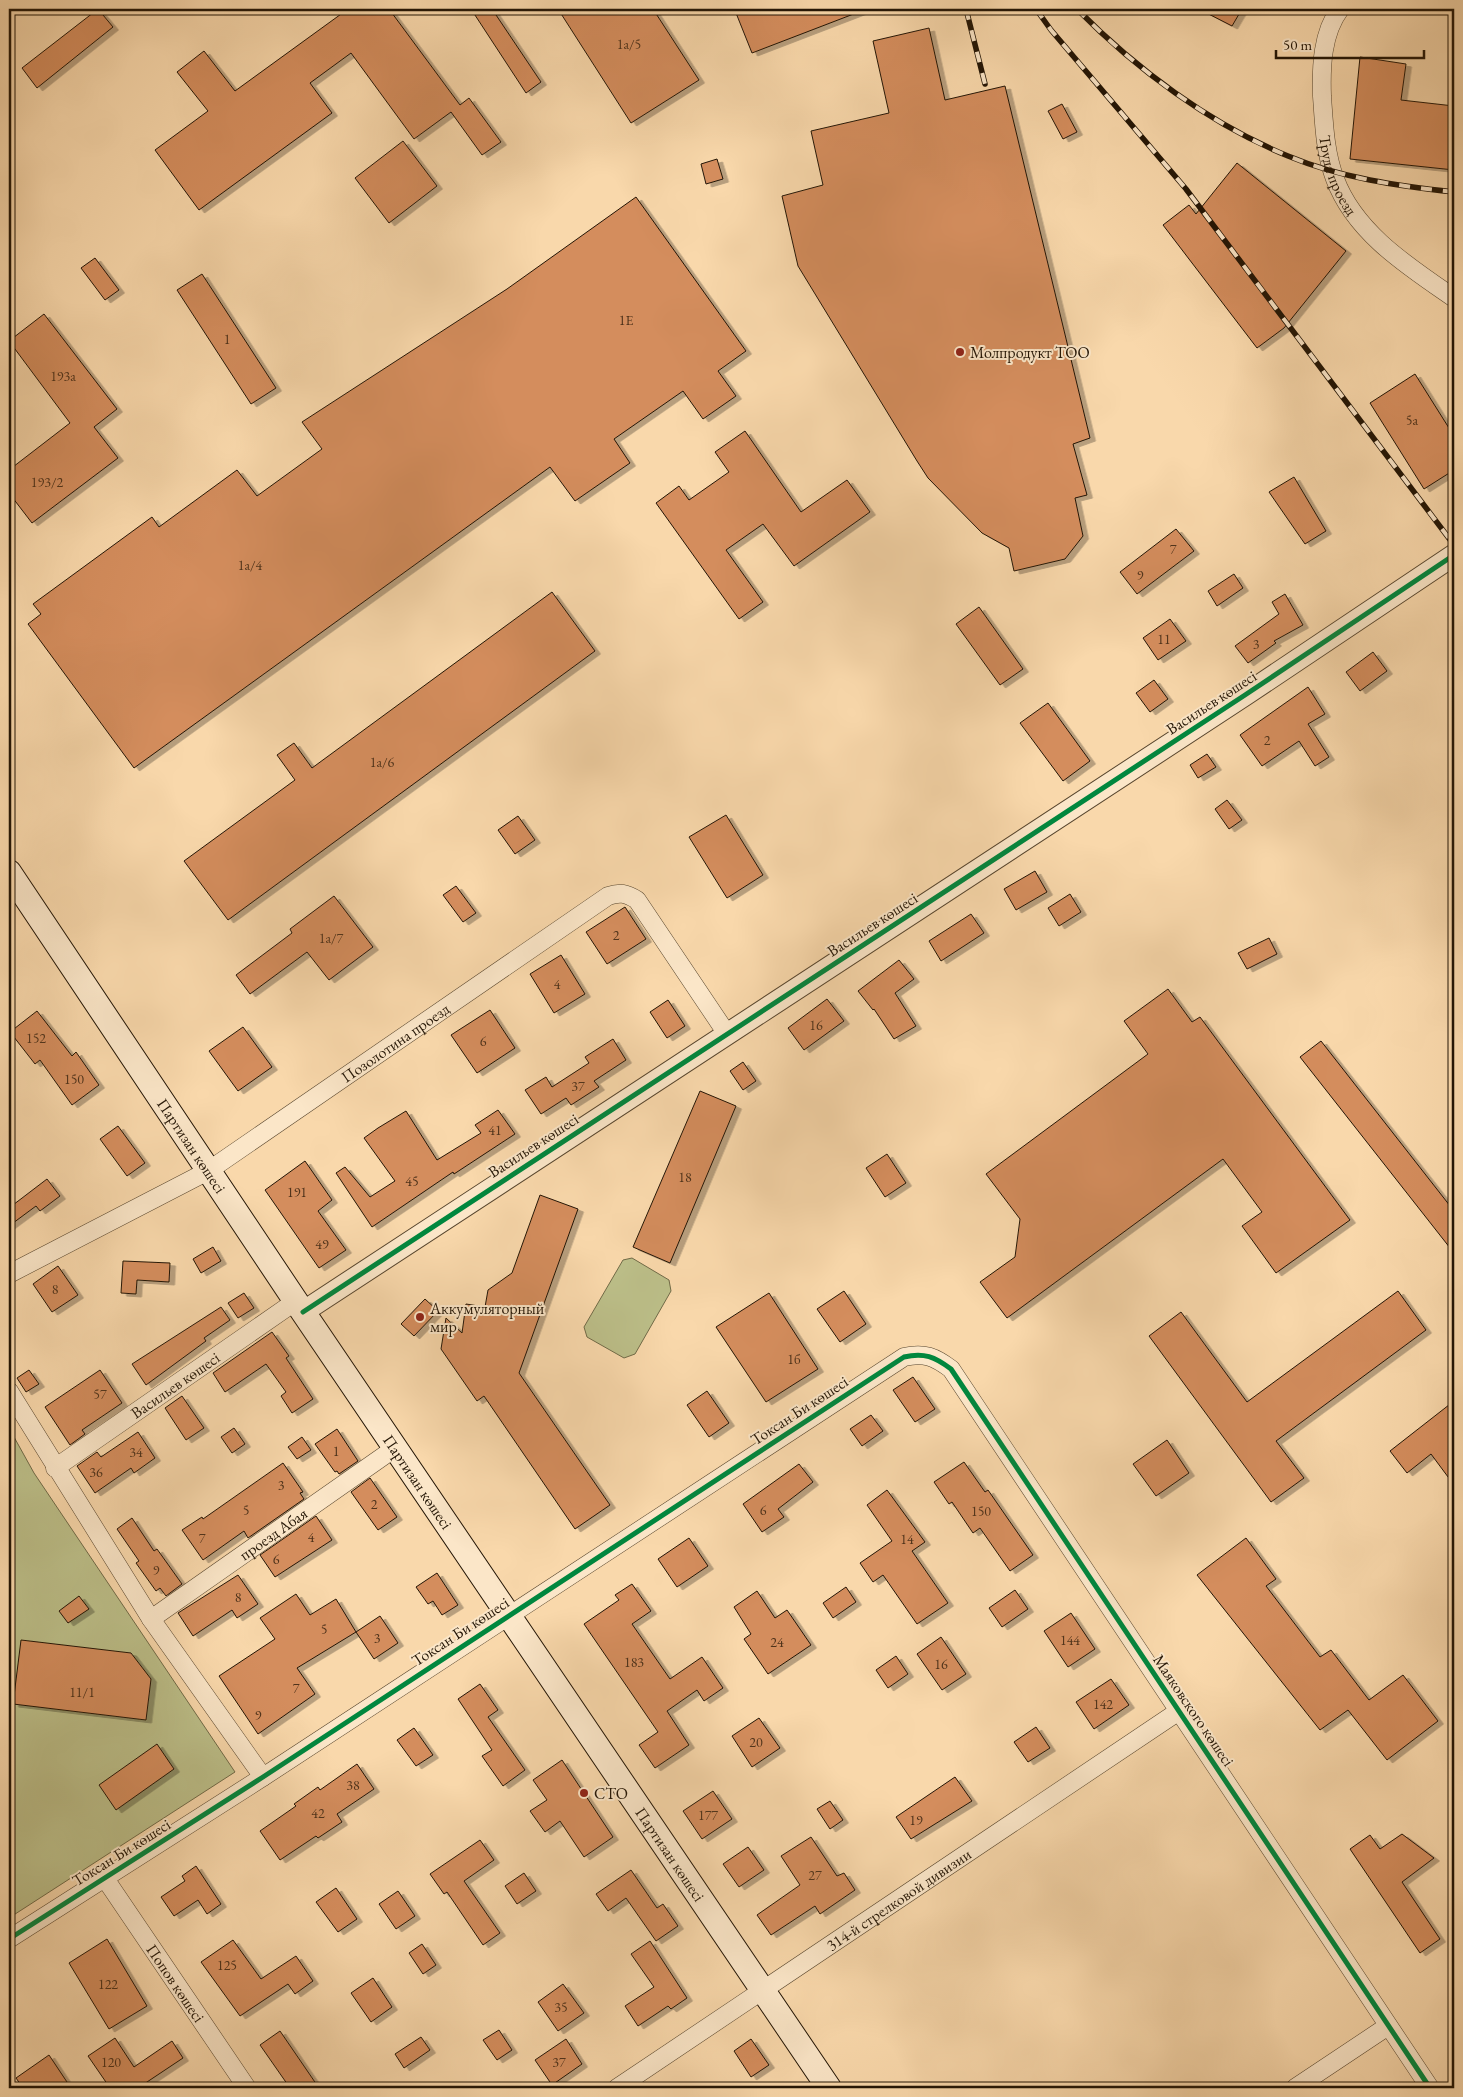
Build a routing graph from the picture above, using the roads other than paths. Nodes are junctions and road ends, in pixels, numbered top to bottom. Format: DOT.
graph roads {
  1 [pos="1340,9"];
  2 [pos="1454,298"];
  3 [pos="1454,555"];
  4 [pos="9,872"];
  5 [pos="727,1034"];
  6 [pos="208,1171"];
  7 [pos="9,1274"];
  8 [pos="299,1306"];
  9 [pos="928,1355"];
  10 [pos="9,1391"];
  11 [pos="395,1448"];
  12 [pos="55,1468"];
  13 [pos="508,1614"];
  14 [pos="151,1619"];
  15 [pos="1179,1711"];
  16 [pos="263,1777"];
  17 [pos="104,1877"];
  18 [pos="9,1939"];
  19 [pos="763,1990"];
  20 [pos="1388,2026"];
  21 [pos="247,2088"];
  22 [pos="617,2088"];
  23 [pos="829,2088"];
  24 [pos="1295,2088"];
  25 [pos="1430,2088"];
  1 -- 2 [label="street, Труда проезд"];
  3 -- 5 [label="street, Васильев көшесі"];
  4 -- 6 [label="main road, Партизан көшесі"];
  5 -- 6 [label="street, Позолотина проезд"];
  5 -- 8 [label="street, Васильев көшесі"];
  6 -- 7 [label="street, Позолотина проезд"];
  6 -- 8 [label="main road, Партизан көшесі"];
  8 -- 11 [label="main road, Партизан көшесі"];
  8 -- 12 [label="street, Васильев көшесі"];
  9 -- 13 [label="street, Токсан Би көшесі"];
  9 -- 15 [label="street, Маяковского көшесі"];
  10 -- 12 [label="street"];
  11 -- 13 [label="main road, Партизан көшесі"];
  11 -- 14 [label="street, проезд Абая"];
  12 -- 14 [label="street"];
  13 -- 16 [label="street, Токсан Би көшесі"];
  13 -- 19 [label="main road, Партизан көшесі"];
  14 -- 16 [label="street"];
  15 -- 19 [label="street, 314-й стрелковой дивизии"];
  15 -- 20 [label="street, Маяковского көшесі"];
  16 -- 17 [label="street, Токсан Би көшесі"];
  17 -- 18 [label="street, Токсан Би көшесі"];
  17 -- 21 [label="street, Попов көшесі"];
  19 -- 22 [label="street, 314-й стрелковой дивизии"];
  19 -- 23 [label="main road, Партизан көшесі"];
  20 -- 24 [label="street"];
  20 -- 25 [label="street, Маяковского көшесі"];
}
